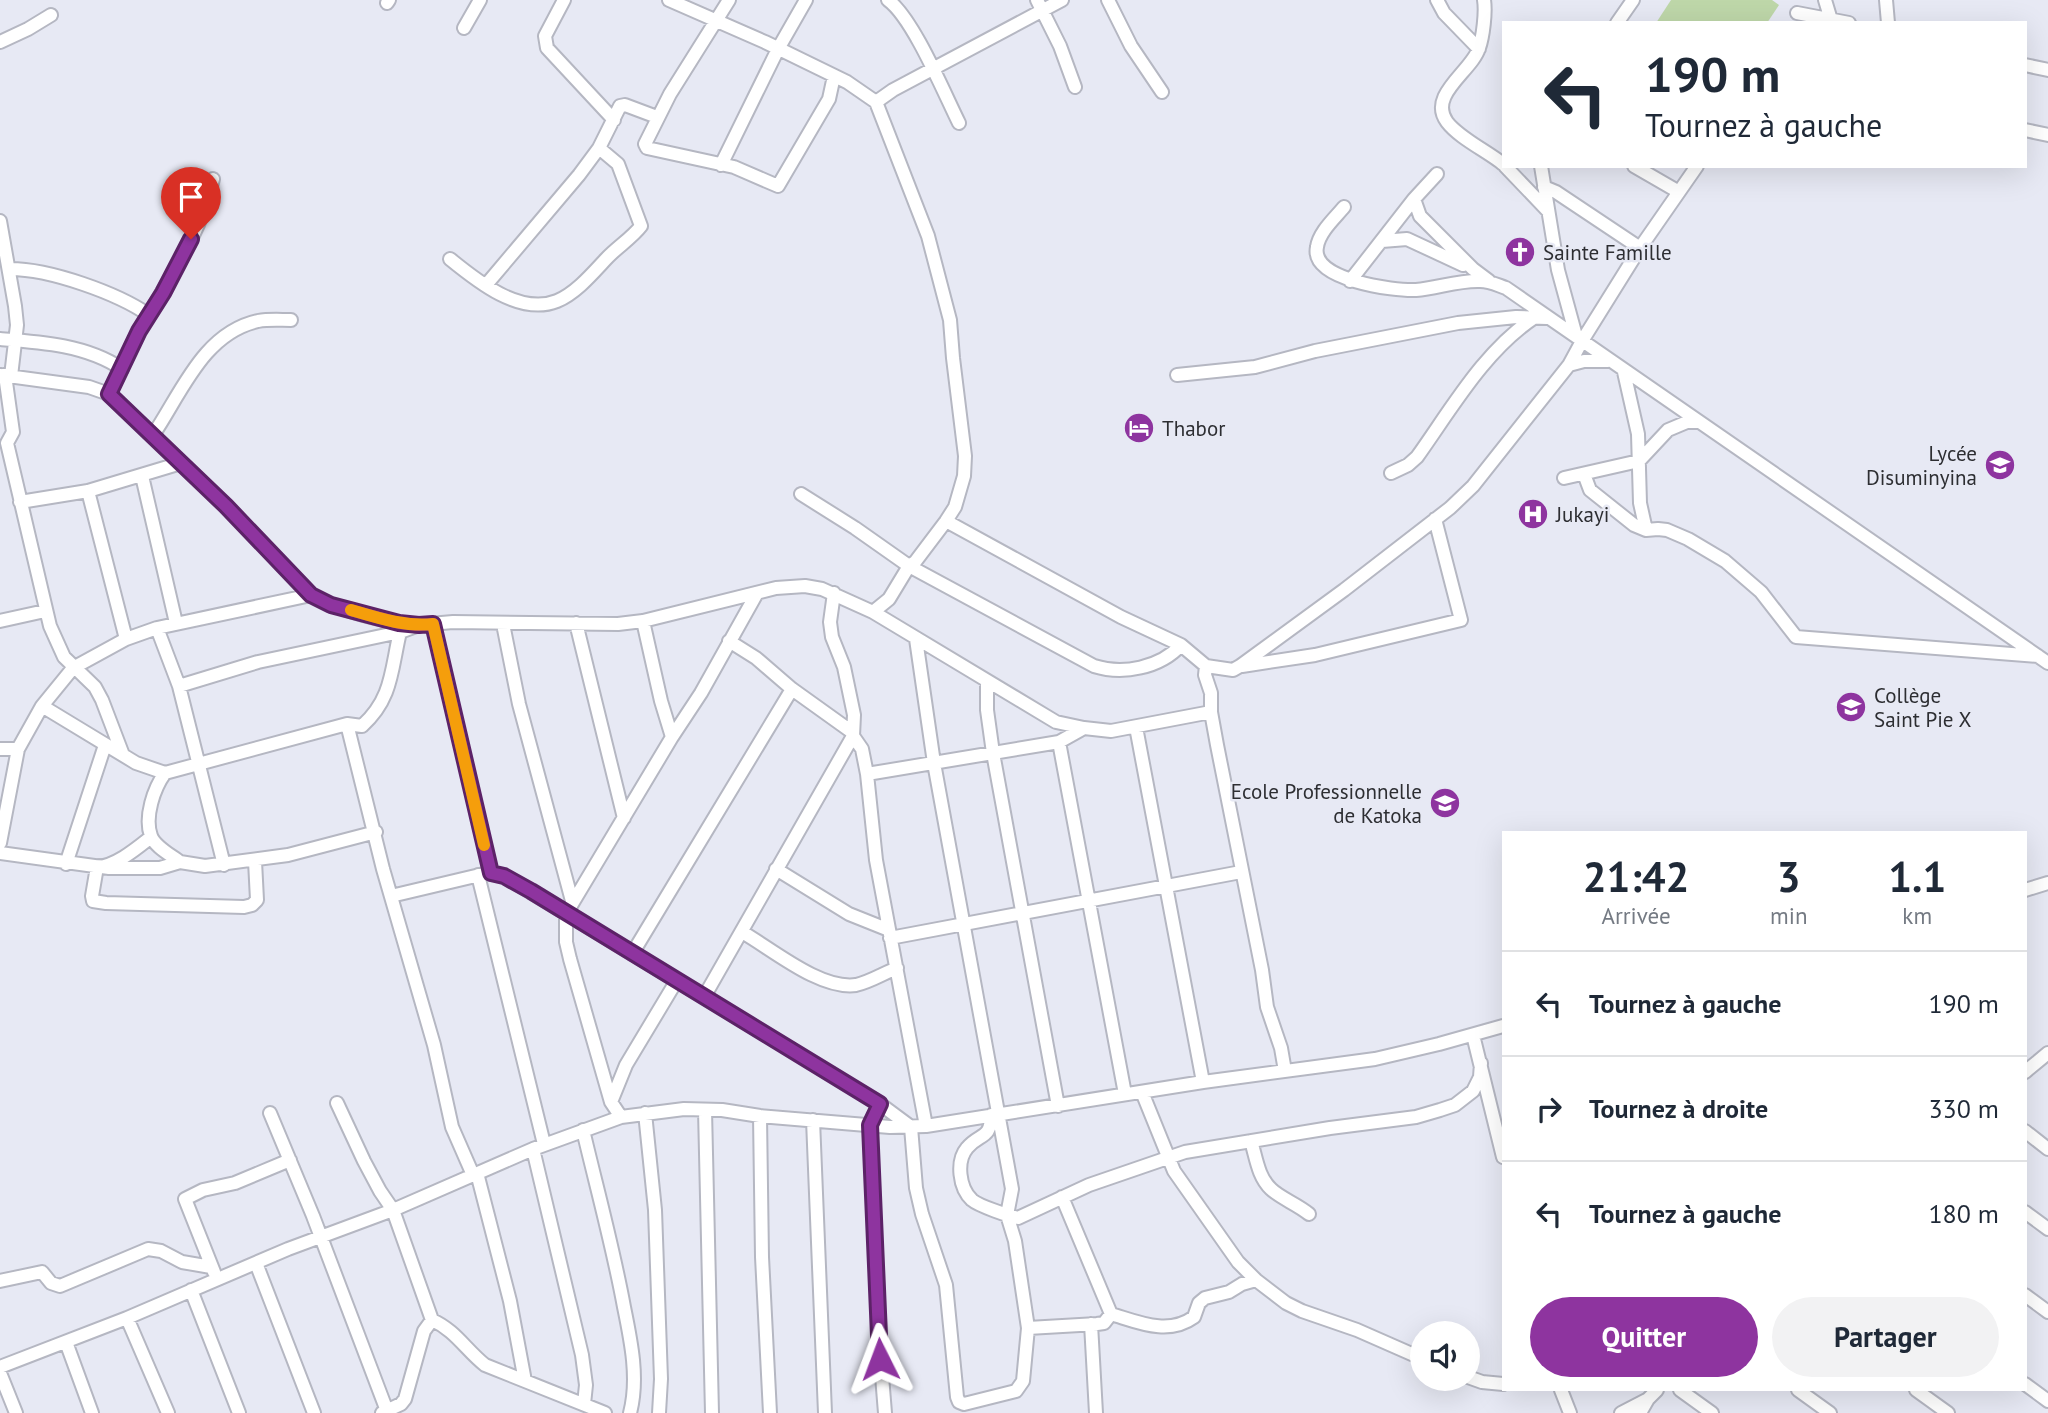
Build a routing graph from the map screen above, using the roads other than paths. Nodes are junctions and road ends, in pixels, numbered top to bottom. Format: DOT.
graph roads {
  1 [pos="480,0"];
  2 [pos="564,0"];
  3 [pos="669,0"];
  4 [pos="729,0"];
  5 [pos="806,0"];
  6 [pos="888,0"];
  7 [pos="1062,0"];
  8 [pos="1108,0"];
  9 [pos="1437,0"];
  10 [pos="1484,0"];
  11 [pos="1633,0"];
  12 [pos="1792,0"];
  13 [pos="1825,0"];
  14 [pos="1886,0"];
  15 [pos="1039,5"];
  16 [pos="51,15"];
  17 [pos="1795,18"];
  18 [pos="1831,20"];
  19 [pos="716,21"];
  20 [pos="1618,21"];
  21 [pos="1837,21"];
  22 [pos="1888,21"];
  23 [pos="464,29"];
  24 [pos="0,42"];
  25 [pos="778,49"];
  26 [pos="1479,49"];
  27 [pos="2027,65"];
  28 [pos="933,68"];
  29 [pos="2048,70"];
  30 [pos="834,76"];
  31 [pos="1075,87"];
  32 [pos="1161,92"];
  33 [pos="876,102"];
  34 [pos="657,117"];
  35 [pos="614,120"];
  36 [pos="959,123"];
  37 [pos="2027,130"];
  38 [pos="2048,135"];
  39 [pos="599,148"];
  40 [pos="1502,164"];
  41 [pos="721,165"];
  42 [pos="1507,168"];
  43 [pos="1542,168"];
  44 [pos="1637,168"];
  45 [pos="1696,168"];
  46 [pos="1437,174"];
  47 [pos="213,179"];
  48 [pos="1550,190"];
  49 [pos="1679,192"];
  50 [pos="1414,199"];
  51 [pos="1344,207"];
  52 [pos="1547,207"];
  53 [pos="1420,216"];
  54 [pos="1400,217"];
  55 [pos="0,221"];
  56 [pos="1407,239"];
  57 [pos="1382,241"];
  58 [pos="1640,248"];
  59 [pos="450,260"];
  60 [pos="10,269"];
  61 [pos="1473,269"];
  62 [pos="1350,281"];
  63 [pos="1489,281"];
  64 [pos="486,285"];
  65 [pos="149,315"];
  66 [pos="1541,317"];
  67 [pos="291,320"];
  68 [pos="0,339"];
  69 [pos="1579,339"];
  70 [pos="15,340"];
  71 [pos="1609,361"];
  72 [pos="1570,365"];
  73 [pos="122,369"];
  74 [pos="1624,372"];
  75 [pos="5,375"];
  76 [pos="1177,375"];
  77 [pos="109,394"];
  78 [pos="1698,422"];
  79 [pos="153,435"];
  80 [pos="4,443"];
  81 [pos="1639,461"];
  82 [pos="181,463"];
  83 [pos="1391,473"];
  84 [pos="1584,474"];
  85 [pos="142,476"];
  86 [pos="1564,478"];
  87 [pos="88,491"];
  88 [pos="801,494"];
  89 [pos="20,502"];
  90 [pos="1434,519"];
  91 [pos="946,521"];
  92 [pos="1646,530"];
  93 [pos="909,566"];
  94 [pos="757,593"];
  95 [pos="834,593"];
  96 [pos="311,595"];
  97 [pos="45,611"];
  98 [pos="873,612"];
  99 [pos="0,621"];
  100 [pos="643,621"];
  101 [pos="176,622"];
  102 [pos="576,623"];
  103 [pos="433,624"];
  104 [pos="503,624"];
  105 [pos="419,625"];
  106 [pos="157,628"];
  107 [pos="401,632"];
  108 [pos="126,639"];
  109 [pos="916,639"];
  110 [pos="729,641"];
  111 [pos="1181,645"];
  112 [pos="2043,659"];
  113 [pos="1206,666"];
  114 [pos="1240,666"];
  115 [pos="73,668"];
  116 [pos="1226,669"];
  117 [pos="987,681"];
  118 [pos="179,686"];
  119 [pos="792,689"];
  120 [pos="1211,693"];
  121 [pos="42,706"];
  122 [pos="1211,712"];
  123 [pos="347,724"];
  124 [pos="1136,727"];
  125 [pos="1084,728"];
  126 [pos="853,734"];
  127 [pos="672,737"];
  128 [pos="1059,742"];
  129 [pos="105,745"];
  130 [pos="0,749"];
  131 [pos="18,749"];
  132 [pos="993,753"];
  133 [pos="122,755"];
  134 [pos="198,763"];
  135 [pos="934,763"];
  136 [pos="164,773"];
  137 [pos="867,774"];
  138 [pos="0,800"];
  139 [pos="624,818"];
  140 [pos="5,822"];
  141 [pos="376,832"];
  142 [pos="151,836"];
  143 [pos="0,843"];
  144 [pos="0,852"];
  145 [pos="255,860"];
  146 [pos="180,862"];
  147 [pos="66,864"];
  148 [pos="224,865"];
  149 [pos="97,867"];
  150 [pos="776,869"];
  151 [pos="1241,872"];
  152 [pos="491,873"];
  153 [pos="478,875"];
  154 [pos="2048,883"];
  155 [pos="1166,887"];
  156 [pos="2027,889"];
  157 [pos="391,895"];
  158 [pos="1090,900"];
  159 [pos="572,901"];
  160 [pos="566,914"];
  161 [pos="1023,914"];
  162 [pos="964,924"];
  163 [pos="742,932"];
  164 [pos="890,934"];
  165 [pos="632,954"];
  166 [pos="897,968"];
  167 [pos="677,980"];
  168 [pos="704,997"];
  169 [pos="1502,1026"];
  170 [pos="1473,1035"];
  171 [pos="2047,1055"];
  172 [pos="1481,1063"];
  173 [pos="2027,1070"];
  174 [pos="1285,1071"];
  175 [pos="1203,1082"];
  176 [pos="1142,1092"];
  177 [pos="1125,1094"];
  178 [pos="611,1102"];
  179 [pos="337,1103"];
  180 [pos="880,1104"];
  181 [pos="1058,1106"];
  182 [pos="705,1110"];
  183 [pos="270,1113"];
  184 [pos="645,1113"];
  185 [pos="995,1115"];
  186 [pos="760,1116"];
  187 [pos="621,1117"];
  188 [pos="813,1120"];
  189 [pos="870,1125"];
  190 [pos="926,1126"];
  191 [pos="911,1127"];
  192 [pos="583,1130"];
  193 [pos="2027,1133"];
  194 [pos="1163,1140"];
  195 [pos="1251,1142"];
  196 [pos="539,1147"];
  197 [pos="2048,1149"];
  198 [pos="1185,1152"];
  199 [pos="1502,1153"];
  200 [pos="1168,1157"];
  201 [pos="290,1160"];
  202 [pos="1174,1171"];
  203 [pos="475,1174"];
  204 [pos="1062,1197"];
  205 [pos="393,1210"];
  206 [pos="2027,1213"];
  207 [pos="1309,1214"];
  208 [pos="1007,1215"];
  209 [pos="2048,1229"];
  210 [pos="320,1237"];
  211 [pos="1238,1262"];
  212 [pos="256,1263"];
  213 [pos="214,1273"];
  214 [pos="1256,1280"];
  215 [pos="0,1281"];
  216 [pos="1242,1284"];
  217 [pos="191,1290"];
  218 [pos="2027,1296"];
  219 [pos="2048,1312"];
  220 [pos="1111,1314"];
  221 [pos="127,1318"];
  222 [pos="432,1320"];
  223 [pos="1091,1324"];
  224 [pos="1028,1328"];
  225 [pos="66,1342"];
  226 [pos="1410,1353"];
  227 [pos="0,1367"];
  228 [pos="0,1373"];
  229 [pos="524,1381"];
  230 [pos="1480,1381"];
  231 [pos="1502,1384"];
  232 [pos="2027,1385"];
  233 [pos="1561,1391"];
  234 [pos="1681,1391"];
  235 [pos="1799,1391"];
  236 [pos="1917,1391"];
  237 [pos="1653,1392"];
  238 [pos="2048,1401"];
  239 [pos="584,1404"];
  240 [pos="384,1412"];
  241 [pos="16,1413"];
  242 [pos="92,1413"];
  243 [pos="168,1413"];
  244 [pos="239,1413"];
  245 [pos="314,1413"];
  246 [pos="605,1413"];
  247 [pos="630,1413"];
  248 [pos="659,1413"];
  249 [pos="712,1413"];
  250 [pos="770,1413"];
  251 [pos="825,1413"];
  252 [pos="885,1413"];
  253 [pos="1096,1413"];
  254 [pos="1570,1413"];
  255 [pos="1621,1413"];
  256 [pos="1640,1413"];
  257 [pos="1712,1413"];
  258 [pos="1830,1413"];
  259 [pos="1948,1413"];
  1 -- 23 [label="street"];
  2 -- 35 [label="street"];
  3 -- 19 [label="street"];
  4 -- 19 [label="street"];
  5 -- 25 [label="street"];
  6 -- 28 [label="street"];
  7 -- 15 [label="street"];
  8 -- 32 [label="street"];
  9 -- 26 [label="street"];
  10 -- 26 [label="street"];
  11 -- 20 [label="street"];
  12 -- 17 [label="street"];
  13 -- 18 [label="street"];
  14 -- 22 [label="street"];
  15 -- 28 [label="street"];
  15 -- 31 [label="street"];
  16 -- 24 [label="street"];
  17 -- 18 [label="street"];
  18 -- 21 [label="street"];
  19 -- 25 [label="street"];
  19 -- 34 [label="street"];
  25 -- 30 [label="street"];
  25 -- 41 [label="street"];
  26 -- 40 [label="street"];
  27 -- 29 [label="street"];
  28 -- 33 [label="street"];
  28 -- 36 [label="street"];
  30 -- 33 [label="street"];
  30 -- 41 [label="street"];
  33 -- 91 [label="street"];
  34 -- 35 [label="street"];
  34 -- 41 [label="street"];
  35 -- 39 [label="street"];
  37 -- 38 [label="street"];
  39 -- 64 [label="street"];
  39 -- 64 [label="street"];
  42 -- 52 [label="street"];
  43 -- 48 [label="street"];
  44 -- 49 [label="street"];
  45 -- 49 [label="street"];
  46 -- 50 [label="street"];
  47 -- 65 [label="street"];
  48 -- 52 [label="street"];
  48 -- 58 [label="street"];
  49 -- 58 [label="street"];
  50 -- 53 [label="street"];
  50 -- 54 [label="street"];
  51 -- 62 [label="street"];
  52 -- 69 [label="street"];
  53 -- 54 [label="street"];
  53 -- 61 [label="street"];
  54 -- 56 [label="street"];
  54 -- 57 [label="street"];
  55 -- 60 [label="street"];
  56 -- 57 [label="street"];
  56 -- 61 [label="street"];
  57 -- 62 [label="street"];
  58 -- 69 [label="street"];
  59 -- 64 [label="street"];
  60 -- 65 [label="street"];
  60 -- 70 [label="street"];
  61 -- 63 [label="street"];
  62 -- 63 [label="street"];
  63 -- 66 [label="street"];
  65 -- 73 [label="street"];
  66 -- 69 [label="street"];
  66 -- 76 [label="street"];
  66 -- 83 [label="street"];
  67 -- 79 [label="street"];
  68 -- 70 [label="street"];
  69 -- 71 [label="street"];
  69 -- 72 [label="street"];
  70 -- 73 [label="street"];
  70 -- 75 [label="street"];
  71 -- 72 [label="street"];
  71 -- 74 [label="street"];
  72 -- 90 [label="street"];
  73 -- 77 [label="street"];
  74 -- 78 [label="street"];
  74 -- 81 [label="street"];
  75 -- 77 [label="street"];
  75 -- 80 [label="street"];
  77 -- 79 [label="street"];
  78 -- 81 [label="street"];
  78 -- 112 [label="street"];
  79 -- 82 [label="street"];
  80 -- 89 [label="street"];
  81 -- 84 [label="street"];
  81 -- 92 [label="street"];
  82 -- 85 [label="street"];
  82 -- 96 [label="street"];
  84 -- 86 [label="street"];
  84 -- 92 [label="street"];
  85 -- 87 [label="street"];
  85 -- 101 [label="street"];
  87 -- 89 [label="street"];
  87 -- 108 [label="street"];
  88 -- 93 [label="street"];
  89 -- 97 [label="street"];
  90 -- 114 [label="street"];
  90 -- 114 [label="street"];
  91 -- 93 [label="street"];
  91 -- 111 [label="street"];
  92 -- 112 [label="street"];
  93 -- 98 [label="street"];
  93 -- 111 [label="street"];
  94 -- 95 [label="street"];
  94 -- 100 [label="street"];
  94 -- 110 [label="street"];
  95 -- 98 [label="street"];
  95 -- 126 [label="street"];
  96 -- 101 [label="street"];
  96 -- 105 [label="street"];
  97 -- 99 [label="street"];
  97 -- 115 [label="street"];
  98 -- 109 [label="street"];
  100 -- 102 [label="street"];
  100 -- 127 [label="street"];
  101 -- 106 [label="street"];
  102 -- 104 [label="street"];
  102 -- 139 [label="street"];
  103 -- 104 [label="street"];
  103 -- 105 [label="street"];
  103 -- 152 [label="street"];
  104 -- 159 [label="street"];
  105 -- 107 [label="street"];
  106 -- 108 [label="street"];
  106 -- 118 [label="street"];
  107 -- 118 [label="street"];
  107 -- 123 [label="street"];
  108 -- 115 [label="street"];
  109 -- 117 [label="street"];
  109 -- 135 [label="street"];
  110 -- 119 [label="street"];
  110 -- 127 [label="street"];
  111 -- 113 [label="street"];
  113 -- 116 [label="street"];
  113 -- 120 [label="street"];
  114 -- 116 [label="street"];
  115 -- 121 [label="street"];
  115 -- 133 [label="street"];
  116 -- 120 [label="street"];
  117 -- 125 [label="street"];
  117 -- 132 [label="street"];
  118 -- 134 [label="street"];
  119 -- 126 [label="street"];
  119 -- 165 [label="street"];
  120 -- 122 [label="street"];
  121 -- 129 [label="street"];
  121 -- 131 [label="street"];
  122 -- 124 [label="street"];
  122 -- 151 [label="street"];
  123 -- 134 [label="street"];
  123 -- 141 [label="street"];
  124 -- 125 [label="street"];
  124 -- 155 [label="street"];
  125 -- 128 [label="street"];
  126 -- 137 [label="street"];
  126 -- 150 [label="street"];
  127 -- 139 [label="street"];
  128 -- 132 [label="street"];
  128 -- 158 [label="street"];
  129 -- 133 [label="street"];
  129 -- 147 [label="street"];
  130 -- 131 [label="street"];
  131 -- 140 [label="street"];
  132 -- 135 [label="street"];
  132 -- 161 [label="street"];
  133 -- 136 [label="street"];
  134 -- 136 [label="street"];
  134 -- 148 [label="street"];
  135 -- 137 [label="street"];
  135 -- 162 [label="street"];
  136 -- 142 [label="street"];
  137 -- 164 [label="street"];
  138 -- 140 [label="street"];
  139 -- 159 [label="street"];
  140 -- 143 [label="street"];
  141 -- 145 [label="street"];
  141 -- 157 [label="street"];
  142 -- 146 [label="street"];
  142 -- 149 [label="street"];
  144 -- 147 [label="street"];
  145 -- 148 [label="street"];
  145 -- 149 [label="street"];
  146 -- 148 [label="street"];
  146 -- 149 [label="street"];
  147 -- 149 [label="street"];
  150 -- 163 [label="street"];
  150 -- 164 [label="street"];
  151 -- 155 [label="street"];
  151 -- 174 [label="street"];
  152 -- 153 [label="street"];
  152 -- 160 [label="street"];
  153 -- 157 [label="street"];
  153 -- 196 [label="street"];
  154 -- 156 [label="street"];
  155 -- 158 [label="street"];
  155 -- 175 [label="street"];
  157 -- 203 [label="street"];
  158 -- 161 [label="street"];
  158 -- 177 [label="street"];
  159 -- 160 [label="street"];
  160 -- 165 [label="street"];
  160 -- 178 [label="street"];
  161 -- 162 [label="street"];
  161 -- 181 [label="street"];
  162 -- 164 [label="street"];
  162 -- 185 [label="street"];
  163 -- 166 [label="street"];
  163 -- 168 [label="street"];
  164 -- 166 [label="street"];
  165 -- 167 [label="street"];
  166 -- 190 [label="street"];
  167 -- 168 [label="street"];
  167 -- 178 [label="street"];
  168 -- 180 [label="street"];
  169 -- 170 [label="street"];
  170 -- 172 [label="street"];
  170 -- 174 [label="street"];
  171 -- 173 [label="street"];
  172 -- 195 [label="street"];
  172 -- 199 [label="street"];
  174 -- 175 [label="street"];
  175 -- 176 [label="street"];
  176 -- 177 [label="street"];
  176 -- 194 [label="street"];
  177 -- 181 [label="street"];
  178 -- 187 [label="street"];
  179 -- 205 [label="street"];
  180 -- 189 [label="street"];
  180 -- 191 [label="street"];
  181 -- 185 [label="street"];
  182 -- 184 [label="street"];
  182 -- 186 [label="street"];
  182 -- 249 [label="street"];
  183 -- 201 [label="street"];
  184 -- 187 [label="street"];
  184 -- 248 [label="street"];
  185 -- 190 [label="street"];
  185 -- 208 [label="street"];
  185 -- 208 [label="street"];
  186 -- 188 [label="street"];
  186 -- 250 [label="street"];
  187 -- 192 [label="street"];
  188 -- 189 [label="street"];
  188 -- 251 [label="street"];
  189 -- 191 [label="street"];
  189 -- 252 [label="street"];
  190 -- 191 [label="street"];
  191 -- 224 [label="street"];
  192 -- 196 [label="street"];
  192 -- 247 [label="street"];
  193 -- 197 [label="street"];
  194 -- 198 [label="street"];
  194 -- 200 [label="street"];
  195 -- 198 [label="street"];
  195 -- 207 [label="street"];
  196 -- 203 [label="street"];
  196 -- 239 [label="street"];
  198 -- 200 [label="street"];
  198 -- 202 [label="street"];
  200 -- 202 [label="street"];
  200 -- 204 [label="street"];
  201 -- 210 [label="street"];
  201 -- 213 [label="street"];
  202 -- 211 [label="street"];
  203 -- 205 [label="street"];
  203 -- 229 [label="street"];
  204 -- 208 [label="street"];
  204 -- 220 [label="street"];
  205 -- 210 [label="street"];
  205 -- 222 [label="street"];
  206 -- 209 [label="street"];
  208 -- 224 [label="street"];
  210 -- 212 [label="street"];
  210 -- 240 [label="street"];
  211 -- 214 [label="street"];
  211 -- 216 [label="street"];
  212 -- 213 [label="street"];
  212 -- 245 [label="street"];
  213 -- 215 [label="street"];
  213 -- 217 [label="street"];
  214 -- 216 [label="street"];
  214 -- 226 [label="street"];
  216 -- 220 [label="street"];
  217 -- 221 [label="street"];
  217 -- 244 [label="street"];
  218 -- 219 [label="street"];
  220 -- 223 [label="street"];
  221 -- 225 [label="street"];
  221 -- 243 [label="street"];
  222 -- 229 [label="street"];
  222 -- 240 [label="street"];
  223 -- 224 [label="street"];
  223 -- 253 [label="street"];
  225 -- 227 [label="street"];
  225 -- 242 [label="street"];
  228 -- 241 [label="street"];
  229 -- 239 [label="street"];
  230 -- 231 [label="street"];
  232 -- 238 [label="street"];
  233 -- 254 [label="street"];
  234 -- 257 [label="street"];
  235 -- 258 [label="street"];
  236 -- 259 [label="street"];
  237 -- 255 [label="street"];
  237 -- 256 [label="street"];
  239 -- 246 [label="street"];
}
